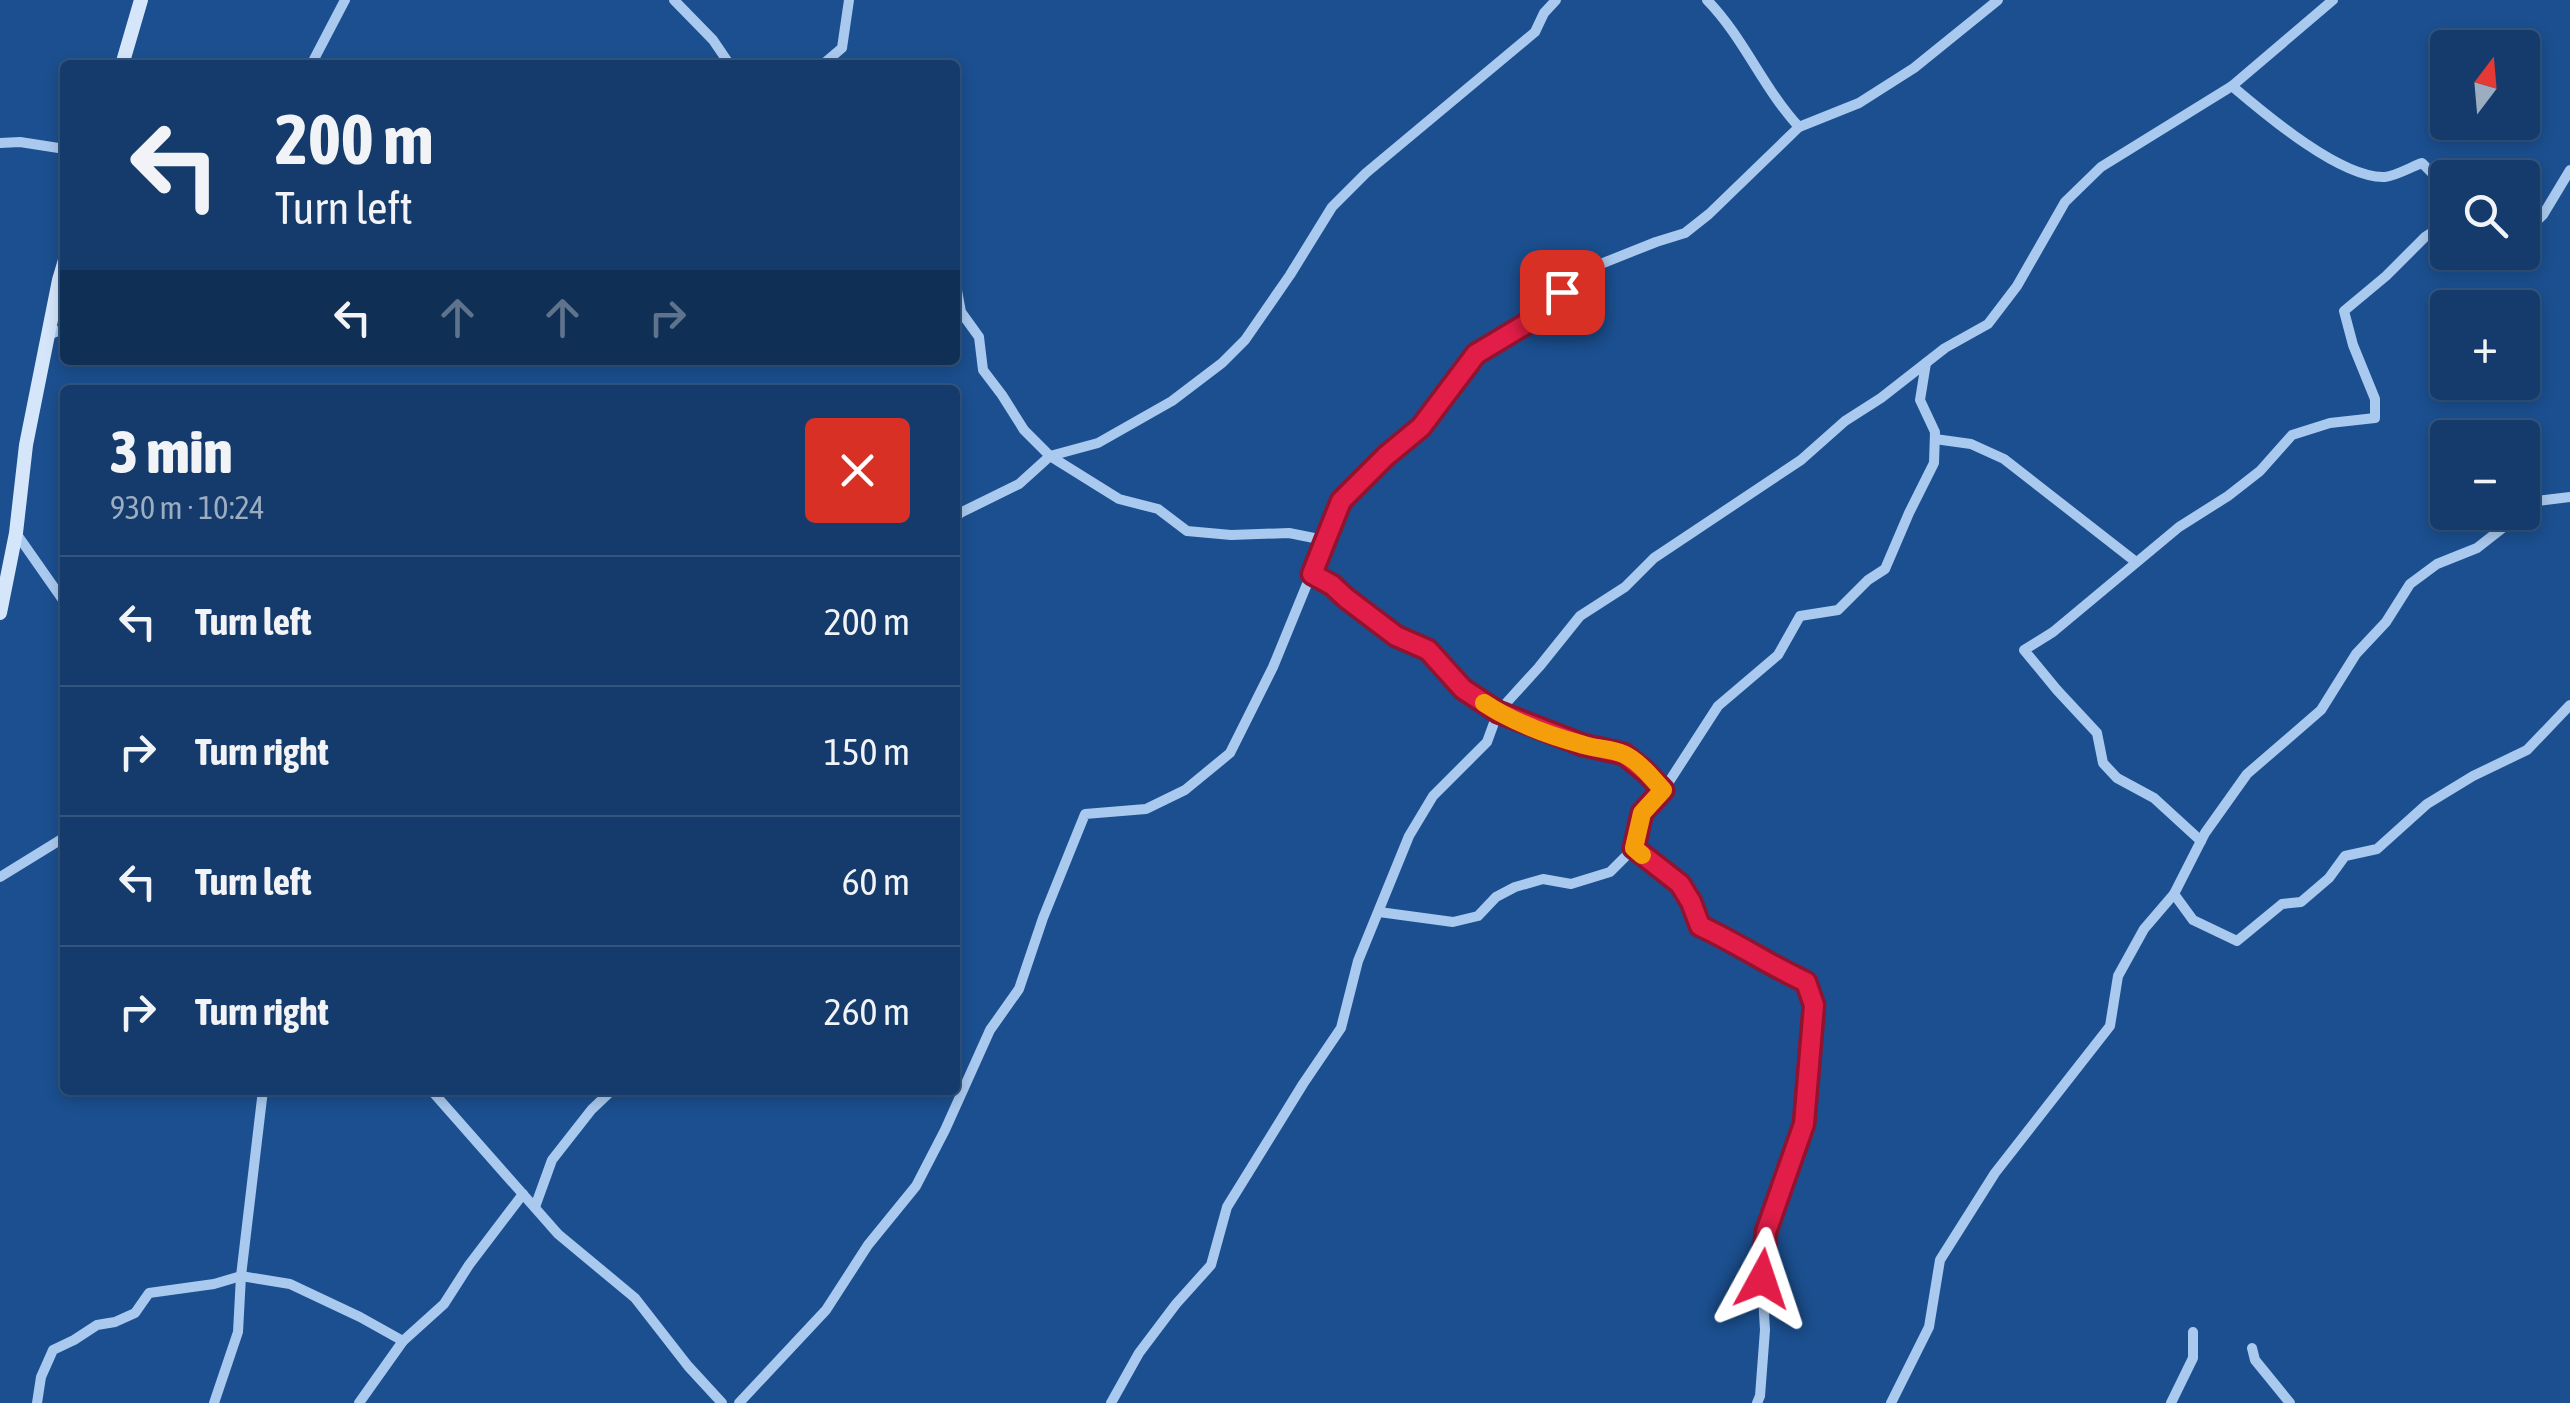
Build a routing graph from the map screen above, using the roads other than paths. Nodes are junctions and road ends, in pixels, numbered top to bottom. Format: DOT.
graph roads {
  1 [pos="141,0"];
  2 [pos="345,0"];
  3 [pos="674,0"];
  4 [pos="849,0"];
  5 [pos="1556,0"];
  6 [pos="1707,0"];
  7 [pos="1998,0"];
  8 [pos="2333,0"];
  9 [pos="123,60"];
  10 [pos="315,60"];
  11 [pos="727,60"];
  12 [pos="828,60"];
  13 [pos="2232,86"];
  14 [pos="1799,127"];
  15 [pos="0,144"];
  16 [pos="60,147"];
  17 [pos="2570,170"];
  18 [pos="2430,171"];
  19 [pos="2540,218"];
  20 [pos="2430,233"];
  21 [pos="60,277"];
  22 [pos="960,307"];
  23 [pos="60,330"];
  24 [pos="50,335"];
  25 [pos="1926,363"];
  26 [pos="1935,439"];
  27 [pos="1050,456"];
  28 [pos="2570,497"];
  29 [pos="960,513"];
  30 [pos="16,533"];
  31 [pos="1324,540"];
  32 [pos="2136,562"];
  33 [pos="1312,574"];
  34 [pos="60,595"];
  35 [pos="0,613"];
  36 [pos="2570,705"];
  37 [pos="1498,712"];
  38 [pos="1663,790"];
  39 [pos="60,840"];
  40 [pos="2201,841"];
  41 [pos="1634,848"];
  42 [pos="0,877"];
  43 [pos="2174,894"];
  44 [pos="1380,912"];
  45 [pos="262,1095"];
  46 [pos="435,1095"];
  47 [pos="607,1095"];
  48 [pos="523,1194"];
  49 [pos="535,1207"];
  50 [pos="241,1276"];
  51 [pos="2193,1332"];
  52 [pos="402,1341"];
  53 [pos="2252,1348"];
  54 [pos="38,1403"];
  55 [pos="214,1403"];
  56 [pos="359,1403"];
  57 [pos="722,1403"];
  58 [pos="738,1403"];
  59 [pos="1111,1403"];
  60 [pos="1757,1403"];
  61 [pos="1891,1403"];
  62 [pos="2170,1403"];
  63 [pos="2290,1403"];
  1 -- 9 [label="street"];
  2 -- 10 [label="street"];
  3 -- 11 [label="street"];
  4 -- 12 [label="street"];
  5 -- 27 [label="street"];
  6 -- 14 [label="street"];
  7 -- 14 [label="street"];
  8 -- 13 [label="street"];
  13 -- 18 [label="street"];
  13 -- 25 [label="street"];
  14 -- 31 [label="street"];
  15 -- 16 [label="street"];
  17 -- 19 [label="street"];
  20 -- 32 [label="street"];
  21 -- 24 [label="street"];
  22 -- 27 [label="street"];
  23 -- 24 [label="street"];
  24 -- 30 [label="street"];
  25 -- 26 [label="street"];
  25 -- 37 [label="street"];
  26 -- 32 [label="street"];
  26 -- 38 [label="street"];
  27 -- 29 [label="street"];
  27 -- 31 [label="street"];
  28 -- 40 [label="street"];
  30 -- 34 [label="street"];
  30 -- 35 [label="street"];
  31 -- 33 [label="street"];
  32 -- 40 [label="street"];
  33 -- 37 [label="street"];
  33 -- 58 [label="street"];
  36 -- 43 [label="street"];
  37 -- 38 [label="street"];
  37 -- 44 [label="street"];
  38 -- 41 [label="street"];
  39 -- 42 [label="street"];
  40 -- 43 [label="street"];
  41 -- 44 [label="street"];
  41 -- 60 [label="street"];
  43 -- 61 [label="street"];
  44 -- 59 [label="street"];
  45 -- 50 [label="street"];
  46 -- 48 [label="street"];
  47 -- 49 [label="street"];
  48 -- 49 [label="street"];
  48 -- 52 [label="street"];
  49 -- 57 [label="street"];
  50 -- 52 [label="street"];
  50 -- 54 [label="street"];
  50 -- 55 [label="street"];
  51 -- 62 [label="street"];
  52 -- 56 [label="street"];
  53 -- 63 [label="street"];
}
